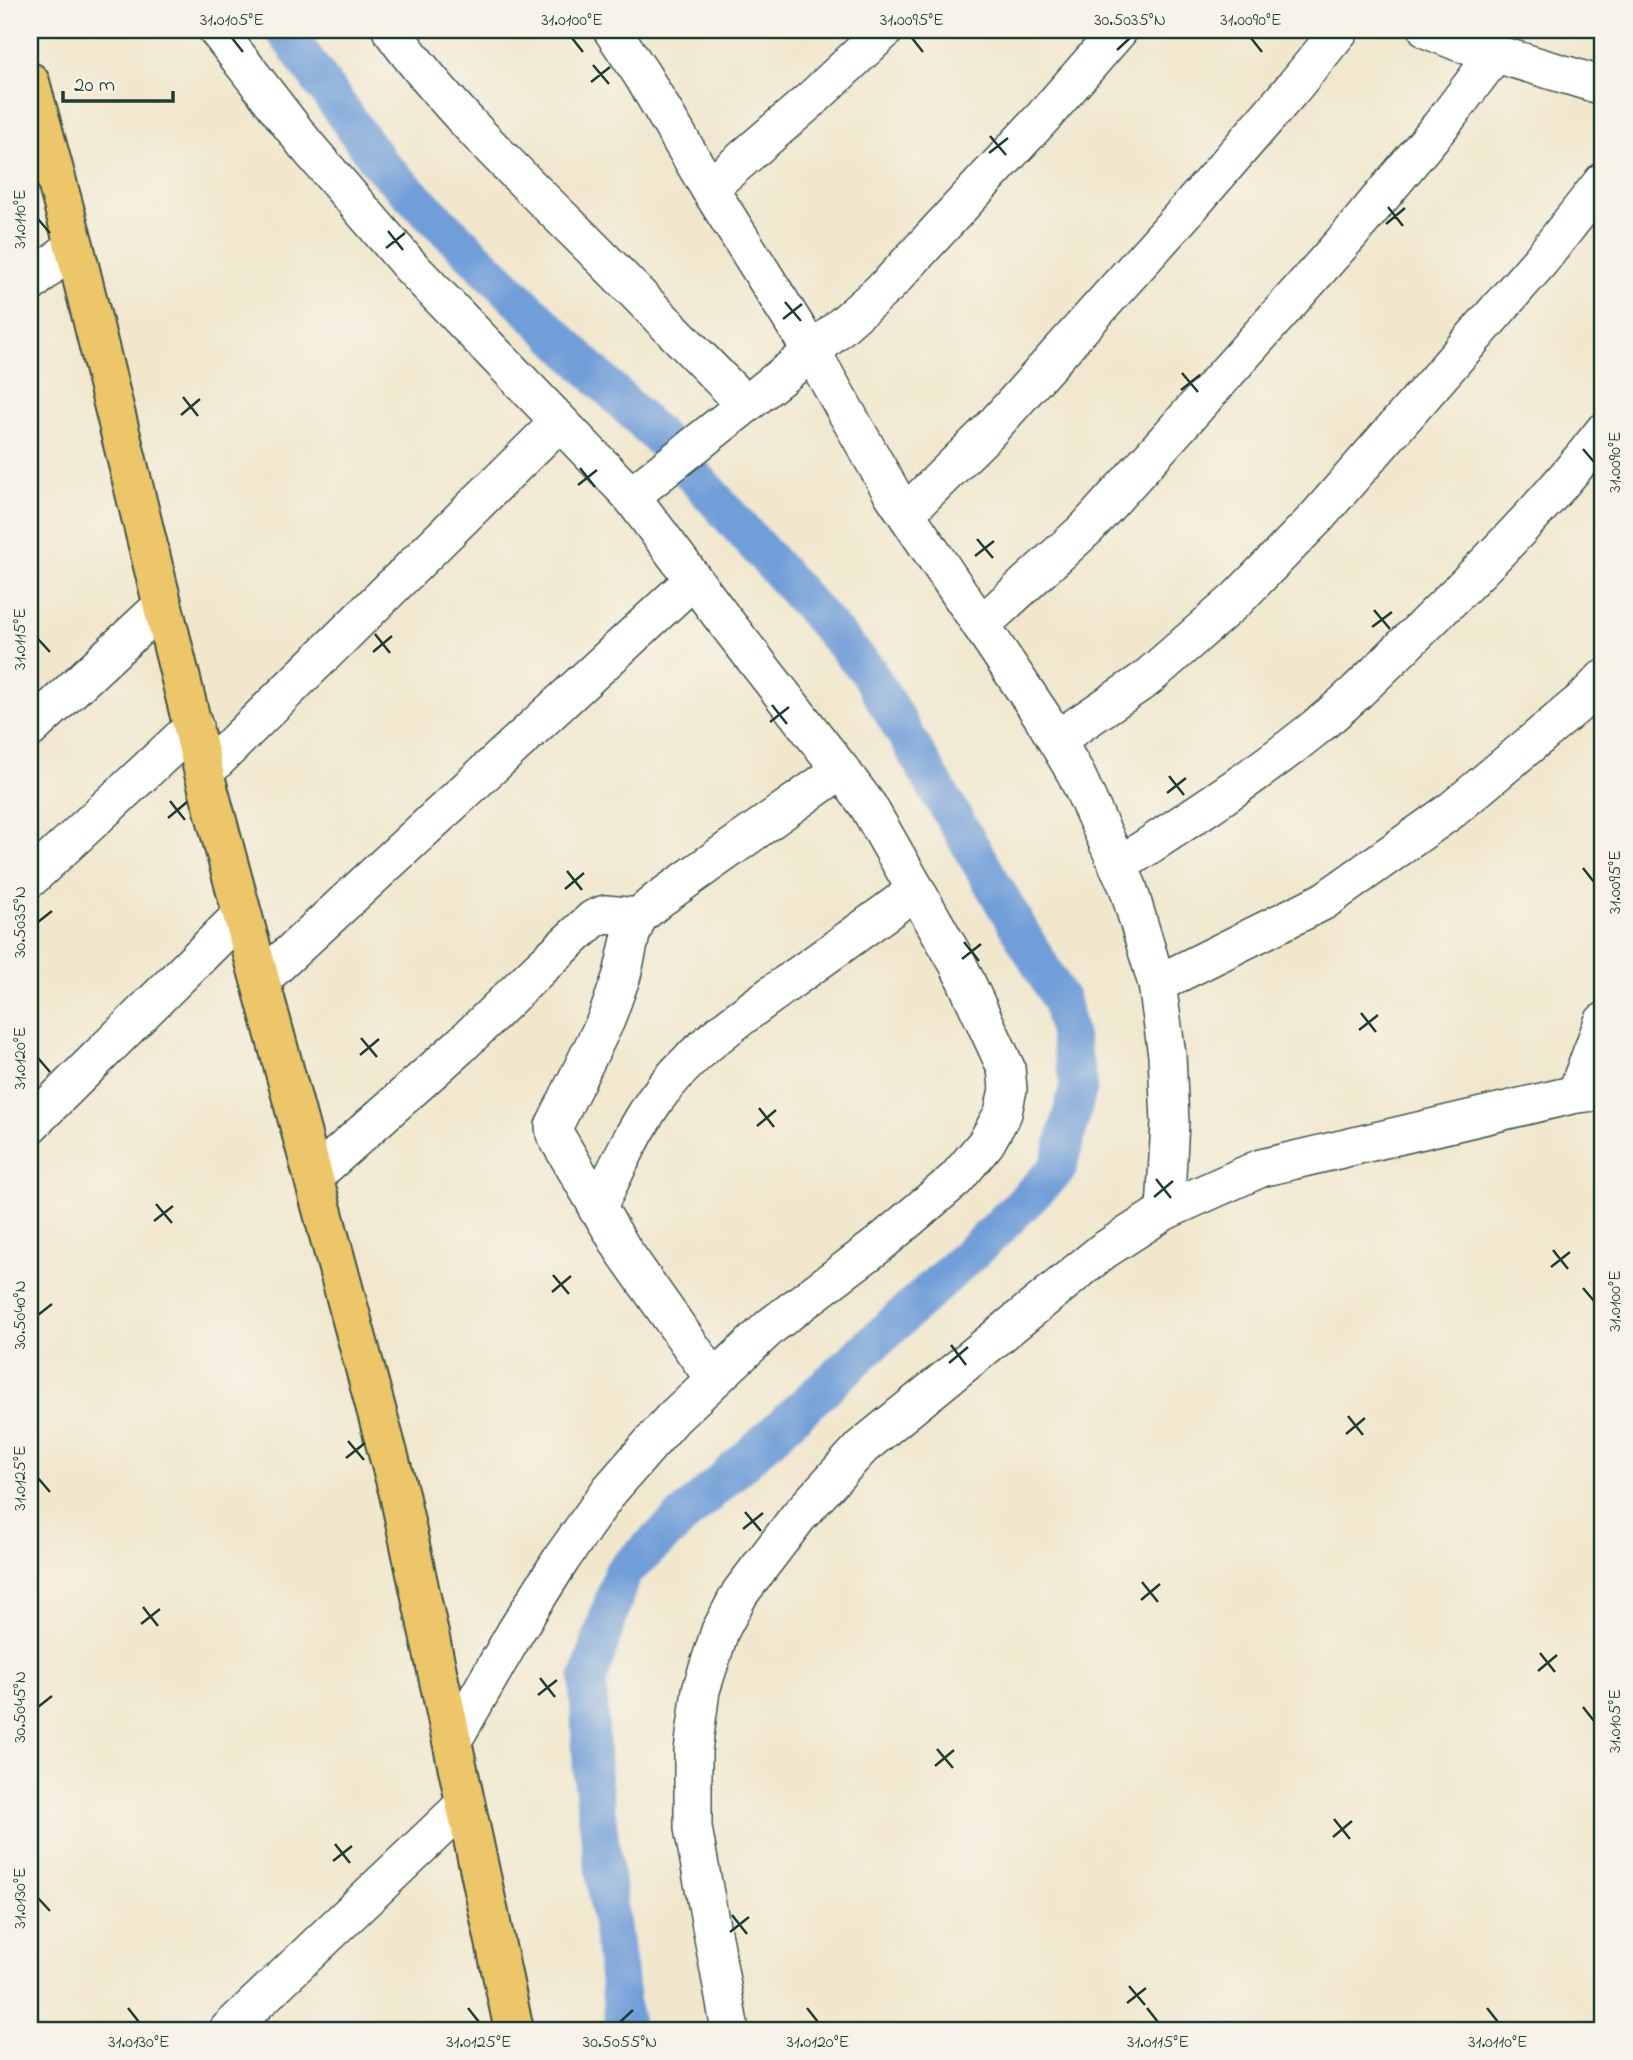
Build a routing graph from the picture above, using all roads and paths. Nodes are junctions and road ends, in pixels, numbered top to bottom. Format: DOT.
graph roads {
  1 [pos="217,30"];
  2 [pos="391,30"];
  3 [pos="612,30"];
  4 [pos="885,30"];
  5 [pos="1119,30"];
  6 [pos="1340,30"];
  7 [pos="1428,30"];
  8 [pos="1494,54"];
  9 [pos="30,82"];
  10 [pos="1603,86"];
  11 [pos="1603,181"];
  12 [pos="709,188"];
  13 [pos="74,245"];
  14 [pos="30,284"];
  15 [pos="812,352"];
  16 [pos="741,407"];
  17 [pos="559,422"];
  18 [pos="1603,432"];
  19 [pos="631,496"];
  20 [pos="906,513"];
  21 [pos="693,580"];
  22 [pos="163,605"];
  23 [pos="981,625"];
  24 [pos="1603,680"];
  25 [pos="194,726"];
  26 [pos="30,729"];
  27 [pos="1056,740"];
  28 [pos="841,770"];
  29 [pos="204,773"];
  30 [pos="1118,866"];
  31 [pos="30,878"];
  32 [pos="916,890"];
  33 [pos="242,914"];
  34 [pos="638,917"];
  35 [pos="260,981"];
  36 [pos="1157,984"];
  37 [pos="1603,1022"];
  38 [pos="1589,1092"];
  39 [pos="30,1125"];
  40 [pos="313,1177"];
  41 [pos="597,1209"];
  42 [pos="1165,1210"];
  43 [pos="714,1379"];
  44 [pos="453,1742"];
  45 [pos="466,1803"];
  46 [pos="228,2030"];
  47 [pos="514,2030"];
  48 [pos="730,2030"];
  1 -- 17 [label="street"];
  2 -- 16 [label="street"];
  3 -- 12 [label="street"];
  4 -- 12 [label="street"];
  5 -- 15 [label="street"];
  6 -- 20 [label="street"];
  7 -- 8 [label="street"];
  8 -- 10 [label="street"];
  8 -- 23 [label="street"];
  9 -- 13 [label="main road"];
  11 -- 27 [label="street"];
  12 -- 15 [label="street"];
  13 -- 14 [label="street"];
  13 -- 22 [label="main road"];
  15 -- 16 [label="street"];
  15 -- 20 [label="street"];
  16 -- 19 [label="street"];
  17 -- 19 [label="street"];
  17 -- 29 [label="street"];
  18 -- 30 [label="street"];
  19 -- 21 [label="street"];
  20 -- 23 [label="street"];
  21 -- 28 [label="street"];
  21 -- 35 [label="street"];
  22 -- 25 [label="main road"];
  22 -- 26 [label="street"];
  23 -- 27 [label="street"];
  24 -- 36 [label="street"];
  25 -- 29 [label="main road"];
  25 -- 31 [label="street"];
  27 -- 30 [label="street"];
  28 -- 32 [label="street"];
  28 -- 34 [label="street"];
  29 -- 33 [label="main road"];
  30 -- 36 [label="street"];
  32 -- 41 [label="street"];
  32 -- 43 [label="street"];
  33 -- 35 [label="main road"];
  33 -- 39 [label="street"];
  34 -- 40 [label="street"];
  34 -- 41 [label="street"];
  35 -- 40 [label="main road"];
  36 -- 42 [label="street"];
  37 -- 38 [label="street"];
  38 -- 42 [label="street"];
  40 -- 44 [label="main road"];
  41 -- 43 [label="street"];
  42 -- 48 [label="street"];
  43 -- 44 [label="street"];
  44 -- 45 [label="main road"];
  45 -- 46 [label="street"];
  45 -- 47 [label="main road"];
}
